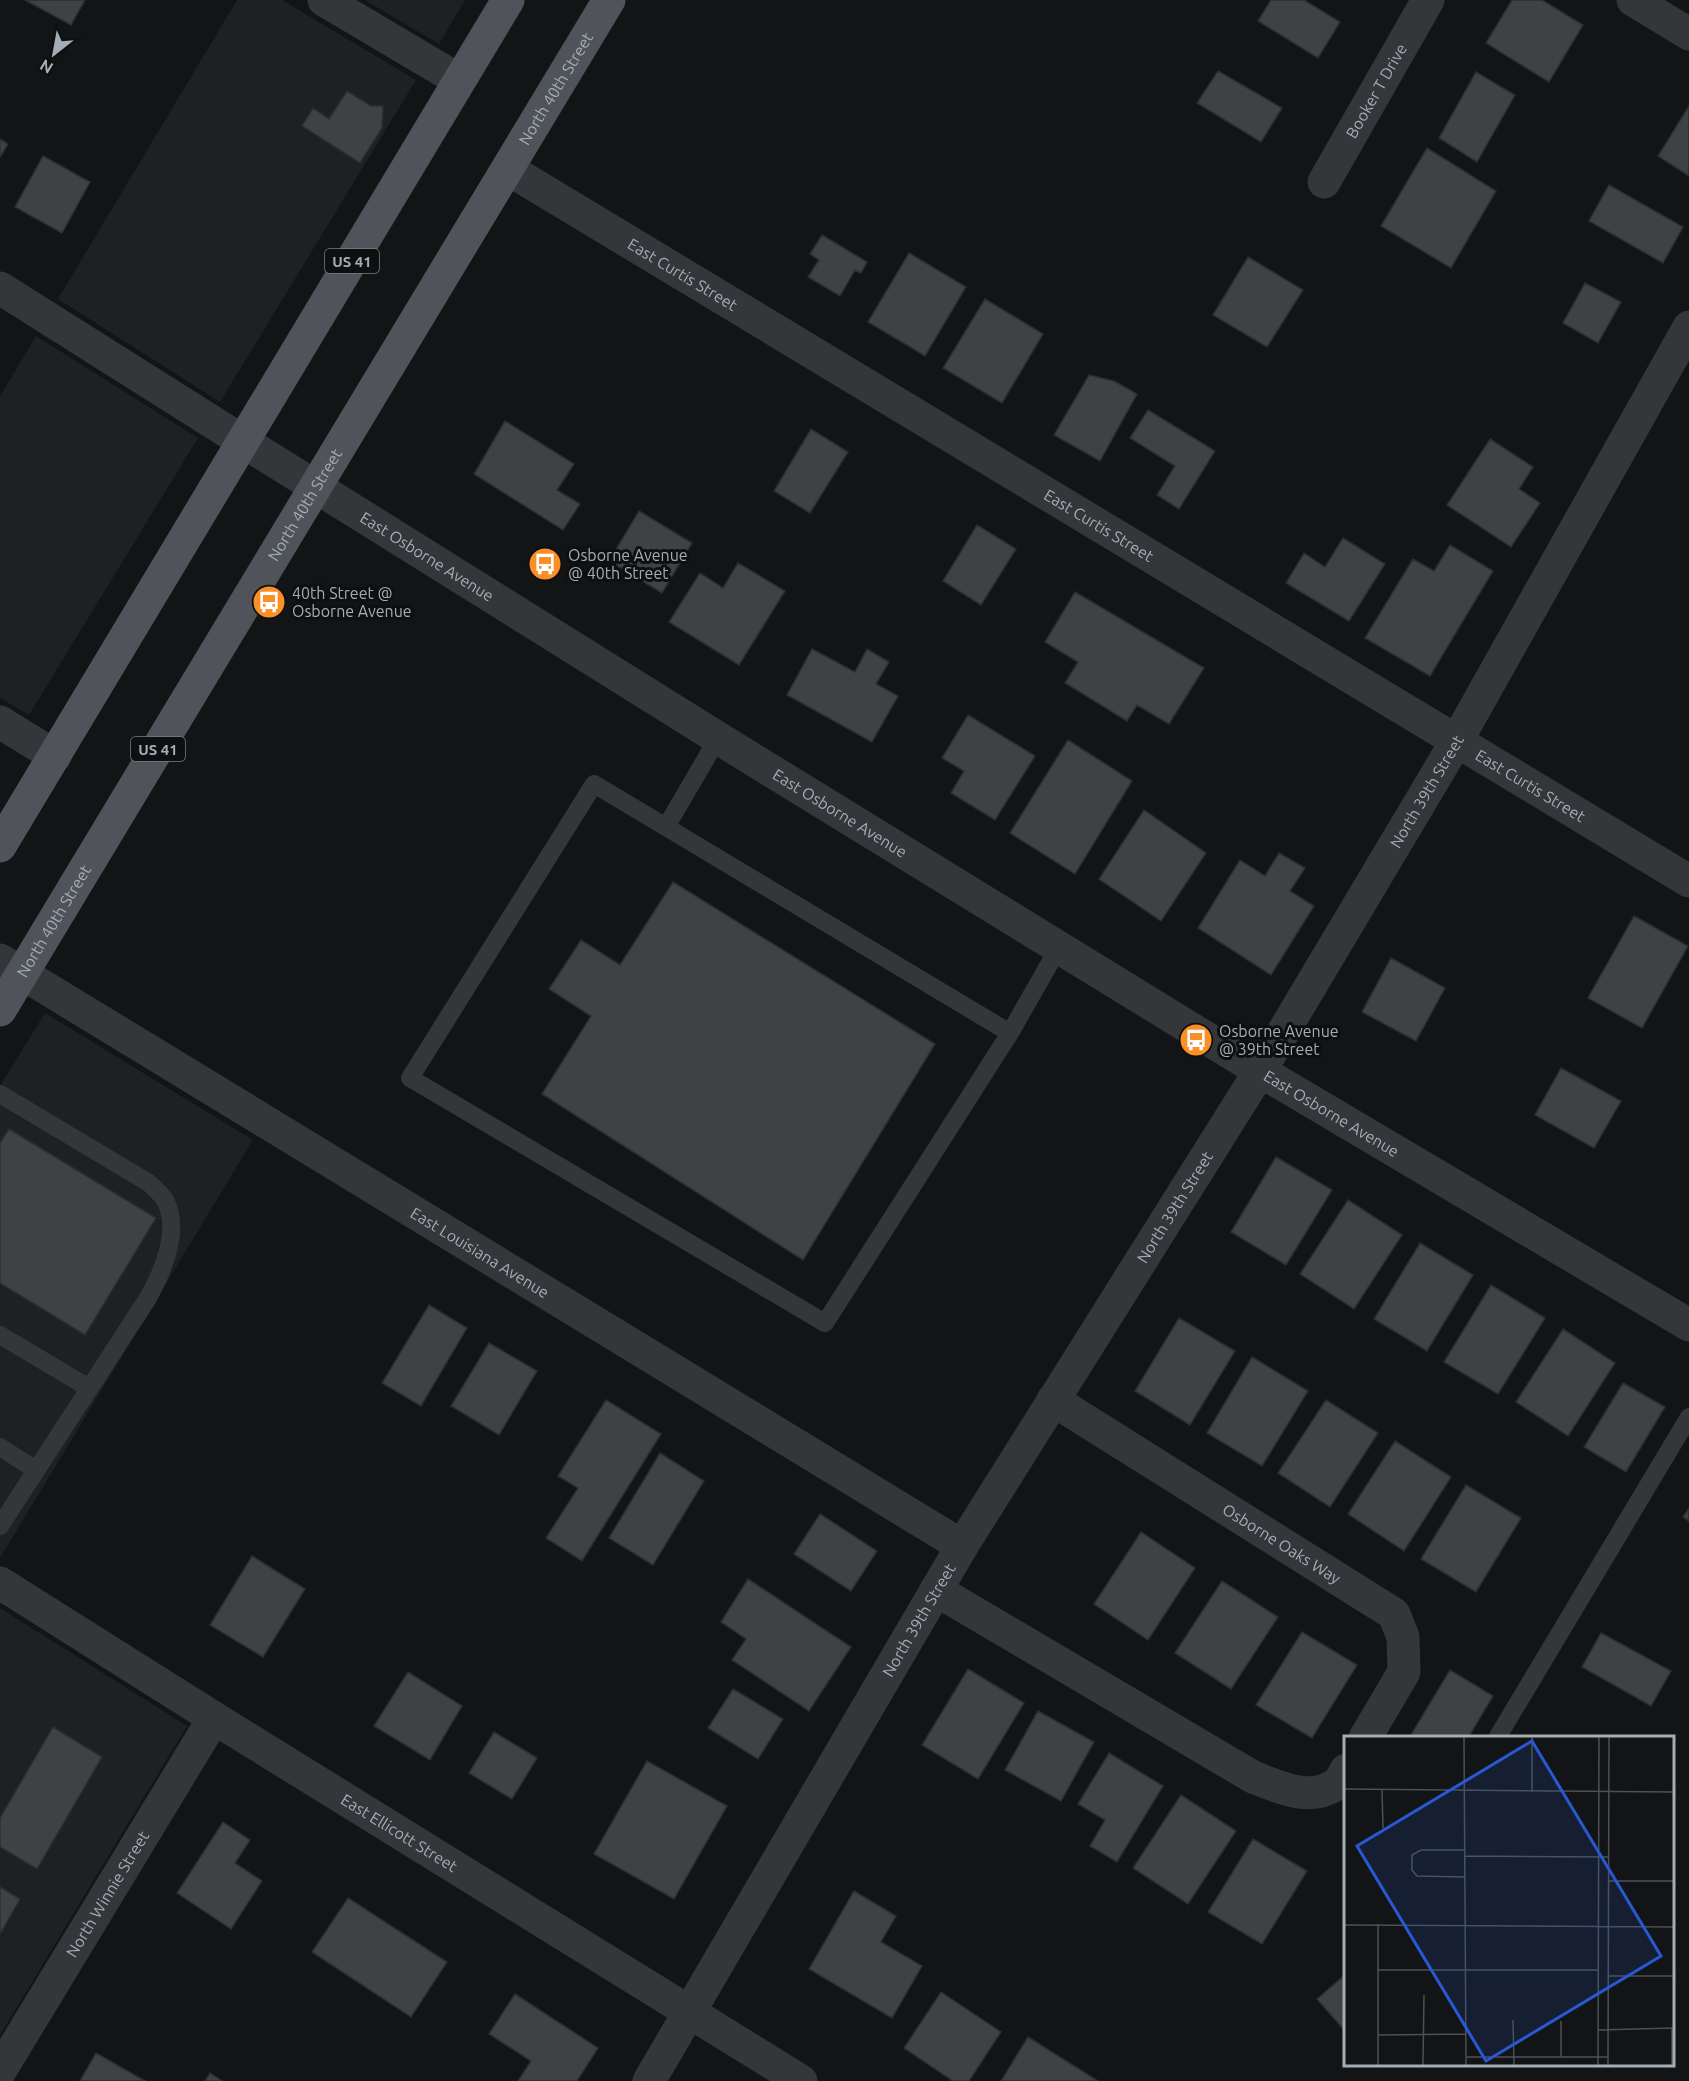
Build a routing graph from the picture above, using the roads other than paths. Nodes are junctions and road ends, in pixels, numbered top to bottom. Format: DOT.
graph roads {
  1 [pos="324,0"];
  2 [pos="508,0"];
  3 [pos="609,0"];
  4 [pos="1428,0"];
  5 [pos="1634,0"];
  6 [pos="1689,34"];
  7 [pos="459,80"];
  8 [pos="508,169"];
  9 [pos="1324,182"];
  10 [pos="0,288"];
  11 [pos="1689,327"];
  12 [pos="244,442"];
  13 [pos="315,487"];
  14 [pos="0,722"];
  15 [pos="718,738"];
  16 [pos="1456,742"];
  17 [pos="56,756"];
  18 [pos="666,827"];
  19 [pos="0,846"];
  20 [pos="1689,882"];
  21 [pos="1059,947"];
  22 [pos="11,967"];
  23 [pos="0,1010"];
  24 [pos="1010,1033"];
  25 [pos="1260,1071"];
  26 [pos="0,1094"];
  27 [pos="1689,1325"];
  28 [pos="0,1335"];
  29 [pos="90,1388"];
  30 [pos="1053,1400"];
  31 [pos="1689,1417"];
  32 [pos="0,1447"];
  33 [pos="36,1470"];
  34 [pos="0,1526"];
  35 [pos="962,1546"];
  36 [pos="0,1583"];
  37 [pos="936,1590"];
  38 [pos="214,1718"];
  39 [pos="1366,1736"];
  40 [pos="1498,1736"];
  41 [pos="1344,1773"];
  42 [pos="689,2012"];
  43 [pos="0,2071"];
  44 [pos="649,2081"];
  45 [pos="801,2081"];
  1 -- 7 [label="street"];
  2 -- 7 [label="main road, US 41"];
  3 -- 8 [label="main road, North 40th Street / US 41"];
  4 -- 9 [label="street, Booker T Drive"];
  5 -- 6 [label="street"];
  7 -- 12 [label="main road, US 41"];
  8 -- 13 [label="main road, North 40th Street / US 41"];
  8 -- 16 [label="street, East Curtis Street"];
  10 -- 12 [label="street, East Osborne Avenue"];
  11 -- 16 [label="street, North 39th Street"];
  12 -- 13 [label="street, East Osborne Avenue"];
  12 -- 17 [label="main road, US 41"];
  13 -- 15 [label="street, East Osborne Avenue"];
  13 -- 22 [label="main road, North 40th Street / US 41"];
  14 -- 17 [label="street"];
  15 -- 18 [label="lane"];
  15 -- 21 [label="street, East Osborne Avenue"];
  16 -- 20 [label="street, East Curtis Street"];
  16 -- 25 [label="street, North 39th Street"];
  17 -- 19 [label="main road, US 41"];
  18 -- 24 [label="lane"];
  18 -- 24 [label="lane"];
  21 -- 24 [label="lane"];
  21 -- 25 [label="street, East Osborne Avenue"];
  22 -- 23 [label="main road, North 40th Street / US 41"];
  22 -- 35 [label="street, East Louisiana Avenue"];
  25 -- 27 [label="street, East Osborne Avenue"];
  25 -- 30 [label="street, North 39th Street"];
  26 -- 29 [label="lane"];
  28 -- 29 [label="lane"];
  29 -- 33 [label="lane"];
  30 -- 35 [label="street, North 39th Street"];
  30 -- 39 [label="street, Osborne Oaks Way"];
  31 -- 40 [label="lane"];
  32 -- 33 [label="lane"];
  33 -- 34 [label="lane"];
  35 -- 37 [label="street, North 39th Street"];
  36 -- 38 [label="street, East Ellicott Street"];
  37 -- 41 [label="street"];
  37 -- 42 [label="street, North 39th Street"];
  38 -- 42 [label="street, East Ellicott Street"];
  38 -- 43 [label="street, North Winnie Street"];
  42 -- 44 [label="street, North 39th Street"];
  42 -- 45 [label="street, East Ellicott Street"];
}
